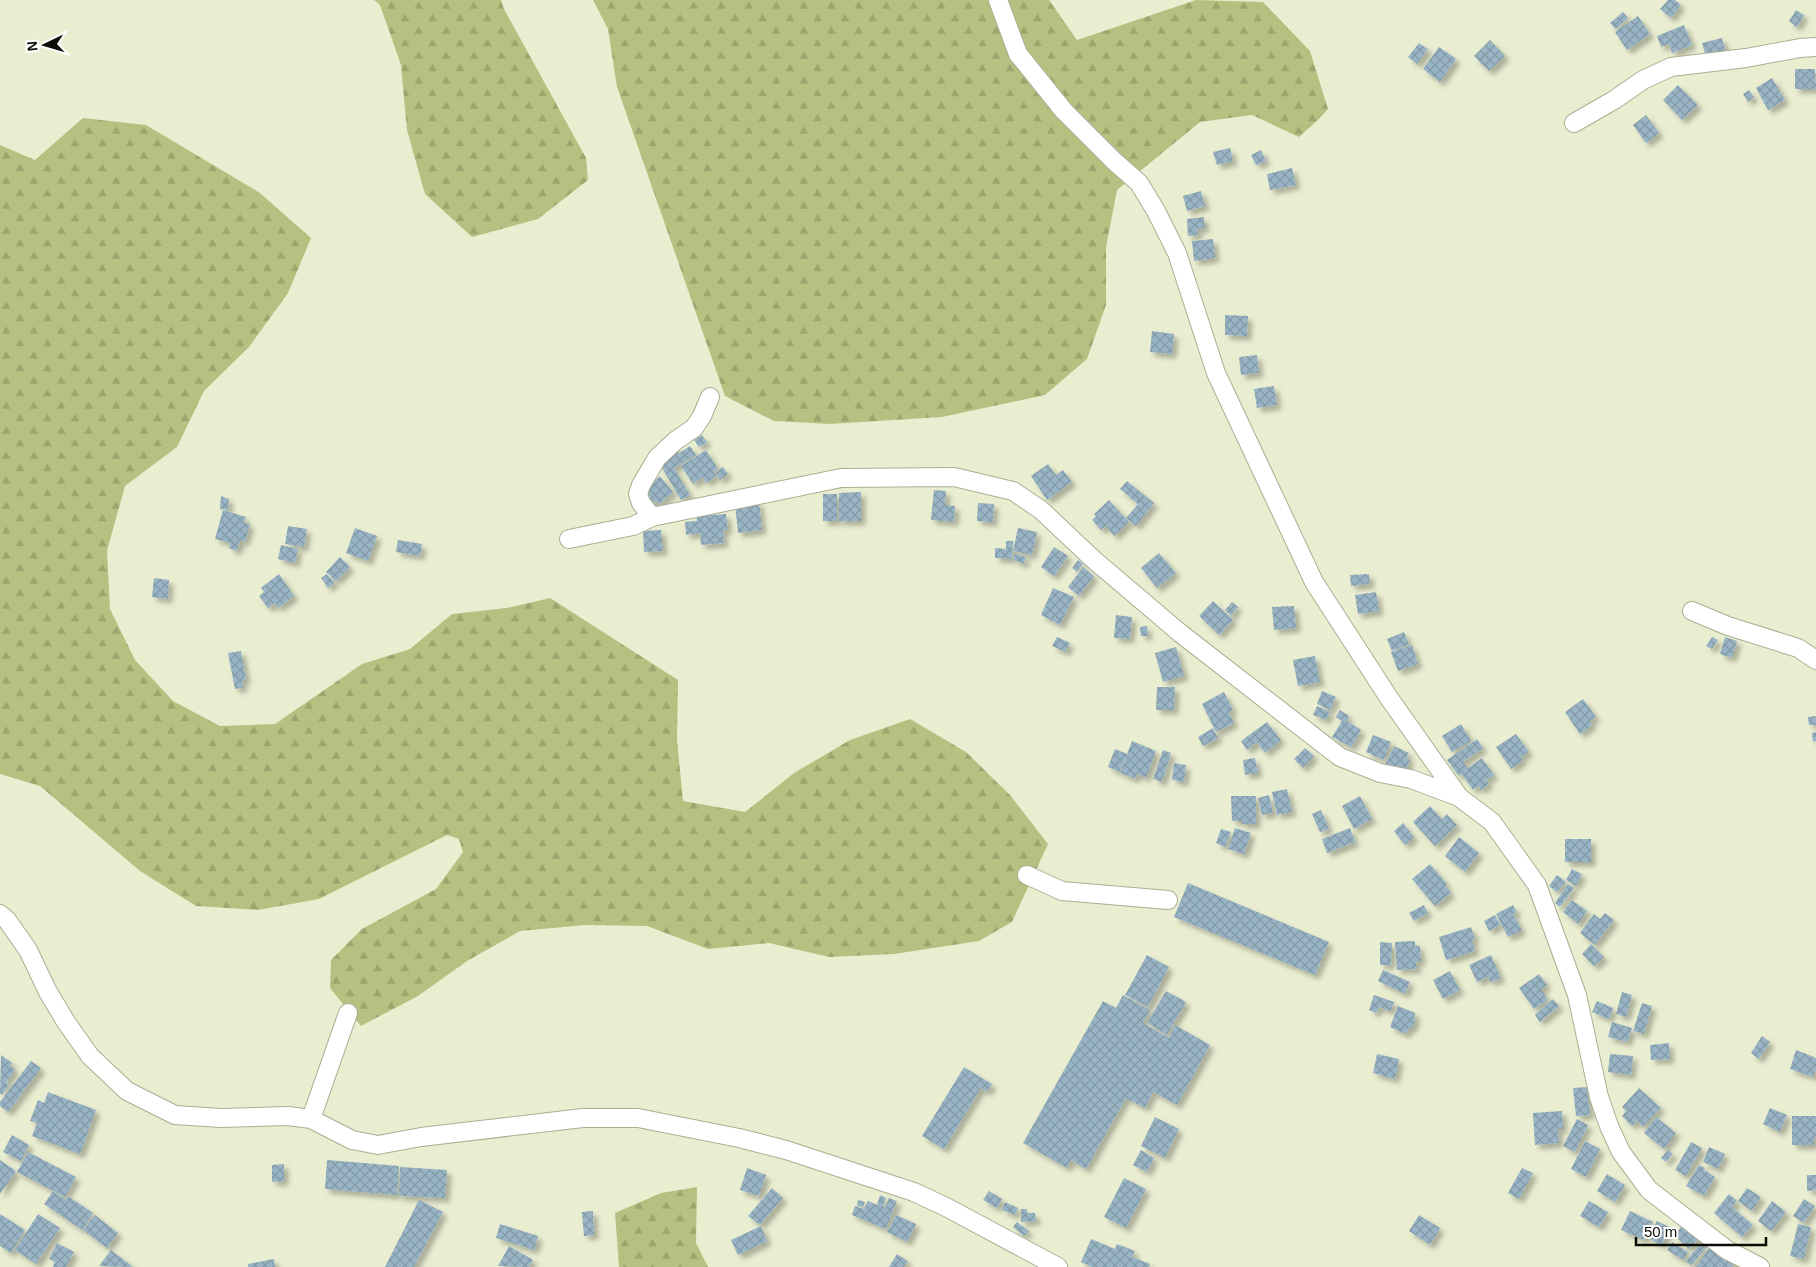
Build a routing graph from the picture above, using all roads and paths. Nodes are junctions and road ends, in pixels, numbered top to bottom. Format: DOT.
graph roads {
  1 [pos="998,0"];
  2 [pos="1816,47"];
  3 [pos="1574,123"];
  4 [pos="710,397"];
  5 [pos="652,517"];
  6 [pos="569,539"];
  7 [pos="1692,611"];
  8 [pos="1816,660"];
  9 [pos="1459,796"];
  10 [pos="1027,875"];
  11 [pos="1168,900"];
  12 [pos="0,914"];
  13 [pos="348,1013"];
  14 [pos="311,1119"];
  15 [pos="1058,1267"];
  16 [pos="1760,1267"];
  1 -- 9 [label="street"];
  2 -- 3 [label="street"];
  4 -- 5 [label="street"];
  5 -- 6 [label="street"];
  5 -- 9 [label="street"];
  7 -- 8 [label="street"];
  9 -- 16 [label="street"];
  10 -- 11 [label="street"];
  12 -- 14 [label="street"];
  13 -- 14 [label="street"];
  14 -- 15 [label="street"];
}
